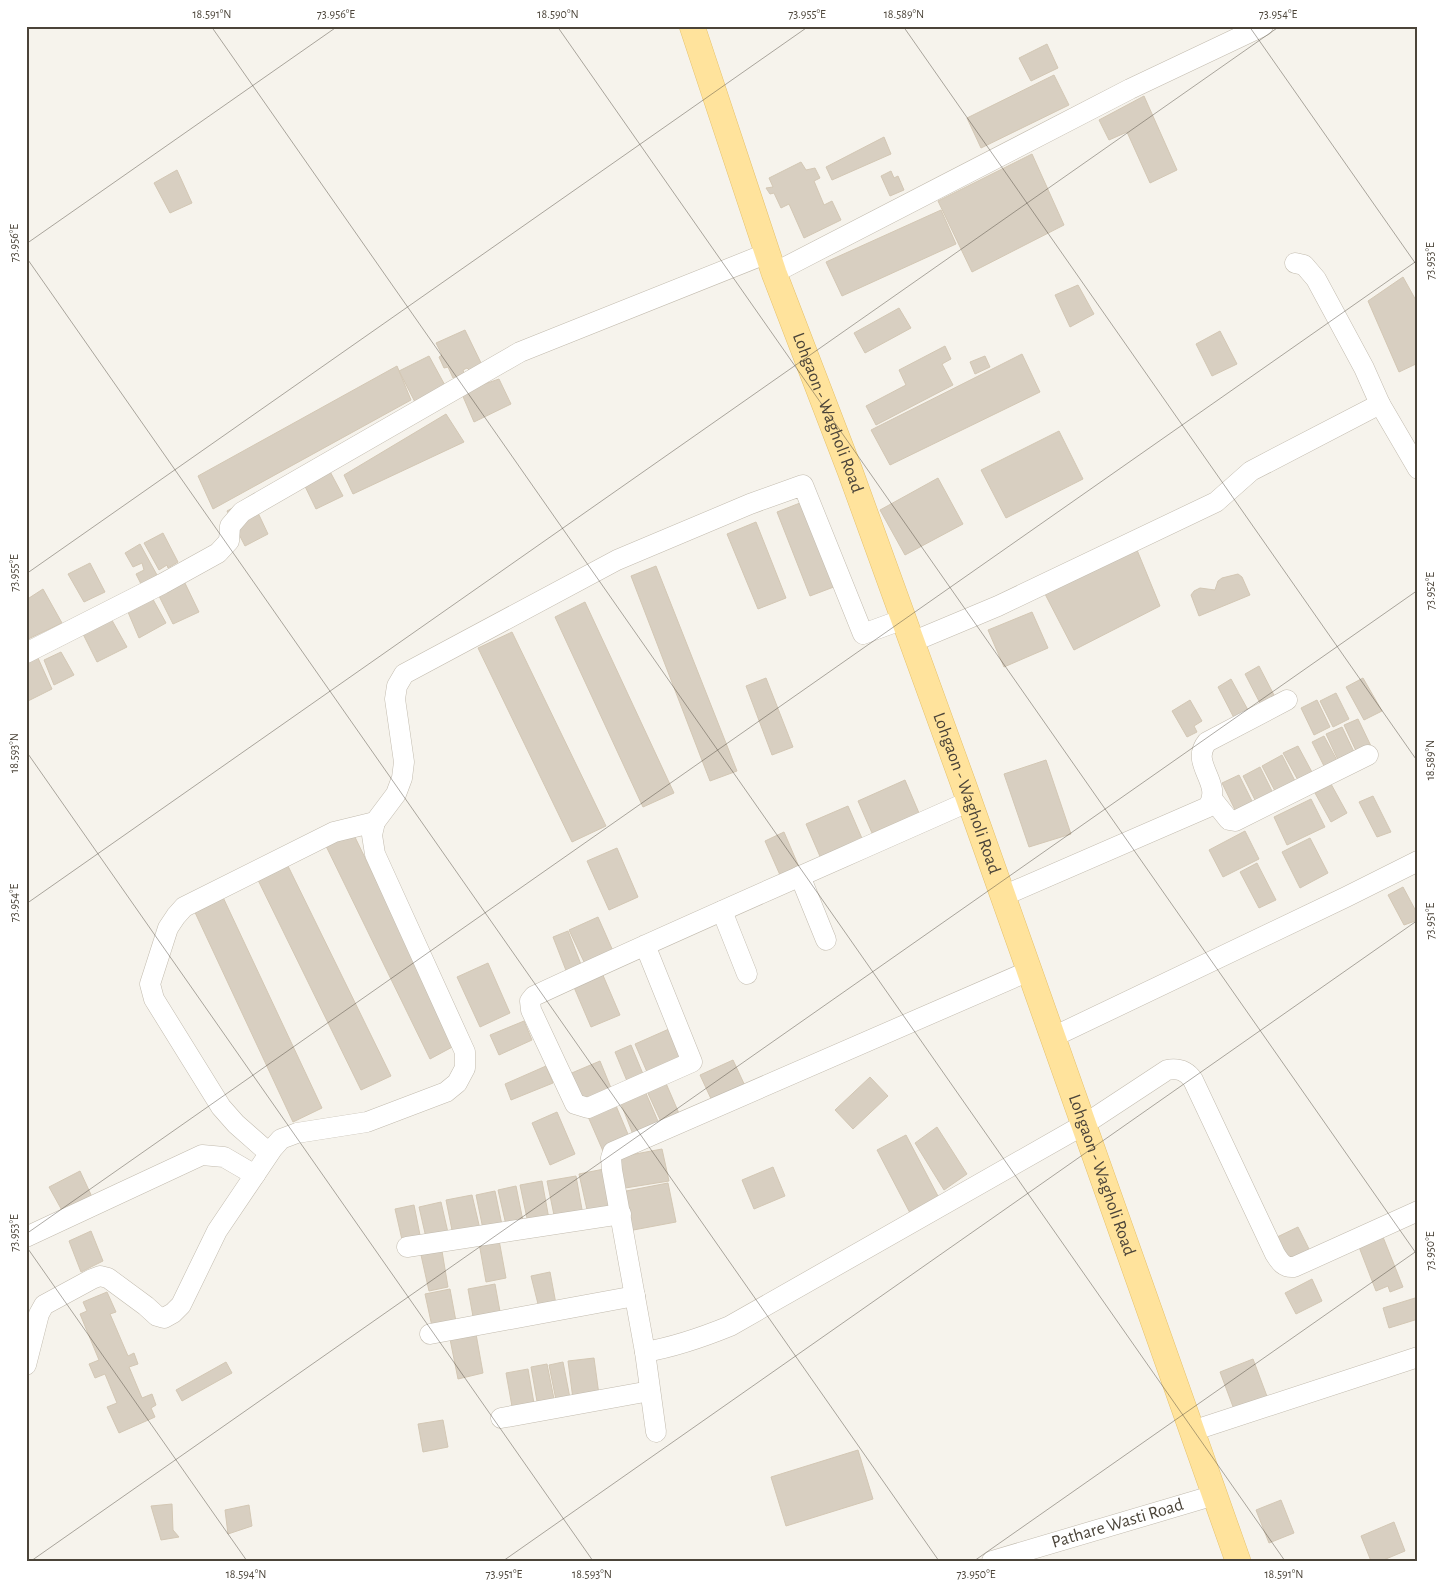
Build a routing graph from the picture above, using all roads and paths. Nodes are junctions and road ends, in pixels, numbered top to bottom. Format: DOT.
graph roads {
  1 [pos="692,26"];
  2 [pos="1263,26"];
  3 [pos="1295,262"];
  4 [pos="771,263"];
  5 [pos="1380,404"];
  6 [pos="1418,469"];
  7 [pos="908,630"];
  8 [pos="26,653"];
  9 [pos="1287,700"];
  10 [pos="1368,755"];
  11 [pos="1212,800"];
  12 [pos="970,801"];
  13 [pos="375,822"];
  14 [pos="1418,861"];
  15 [pos="800,876"];
  16 [pos="1003,896"];
  17 [pos="722,911"];
  18 [pos="826,940"];
  19 [pos="645,945"];
  20 [pos="1029,970"];
  21 [pos="748,974"];
  22 [pos="1053,1037"];
  23 [pos="1085,1124"];
  24 [pos="269,1154"];
  25 [pos="255,1174"];
  26 [pos="1418,1211"];
  27 [pos="621,1214"];
  28 [pos="26,1237"];
  29 [pos="407,1248"];
  30 [pos="635,1296"];
  31 [pos="430,1334"];
  32 [pos="645,1352"];
  33 [pos="1418,1357"];
  34 [pos="26,1365"];
  35 [pos="650,1391"];
  36 [pos="501,1418"];
  37 [pos="1192,1431"];
  38 [pos="656,1432"];
  39 [pos="1215,1495"];
  40 [pos="1048,1553"];
  41 [pos="992,1561"];
  42 [pos="1238,1561"];
  1 -- 4 [label="main road, Lohgaon - Wagholi Road"];
  2 -- 4 [label="street"];
  3 -- 5 [label="street"];
  4 -- 7 [label="main road, Lohgaon - Wagholi Road"];
  4 -- 8 [label="street"];
  5 -- 6 [label="street"];
  5 -- 7 [label="street"];
  7 -- 12 [label="main road, Lohgaon - Wagholi Road"];
  7 -- 13 [label="street"];
  9 -- 11 [label="street"];
  10 -- 11 [label="street"];
  11 -- 16 [label="street"];
  12 -- 15 [label="street"];
  12 -- 16 [label="main road, Lohgaon - Wagholi Road"];
  13 -- 24 [label="street"];
  13 -- 24 [label="street"];
  14 -- 22 [label="street"];
  15 -- 17 [label="street"];
  15 -- 18 [label="street"];
  16 -- 20 [label="main road, Lohgaon - Wagholi Road"];
  17 -- 19 [label="street"];
  17 -- 21 [label="street"];
  19 -- 19 [label="street"];
  20 -- 22 [label="main road, Lohgaon - Wagholi Road"];
  20 -- 27 [label="street"];
  22 -- 23 [label="main road, Lohgaon - Wagholi Road"];
  23 -- 26 [label="street"];
  23 -- 32 [label="street"];
  23 -- 37 [label="main road, Lohgaon - Wagholi Road"];
  24 -- 25 [label="street"];
  25 -- 28 [label="street"];
  25 -- 34 [label="street"];
  27 -- 29 [label="street"];
  27 -- 30 [label="street"];
  30 -- 31 [label="street"];
  30 -- 32 [label="street"];
  32 -- 35 [label="street"];
  33 -- 37 [label="street"];
  35 -- 36 [label="street"];
  35 -- 38 [label="street"];
  37 -- 39 [label="main road, Lohgaon - Wagholi Road"];
  39 -- 40 [label="street, Pathare Wasti Road"];
  39 -- 42 [label="main road, Lohgaon - Wagholi Road"];
  40 -- 41 [label="street, Pathare Wasti Road"];
}
